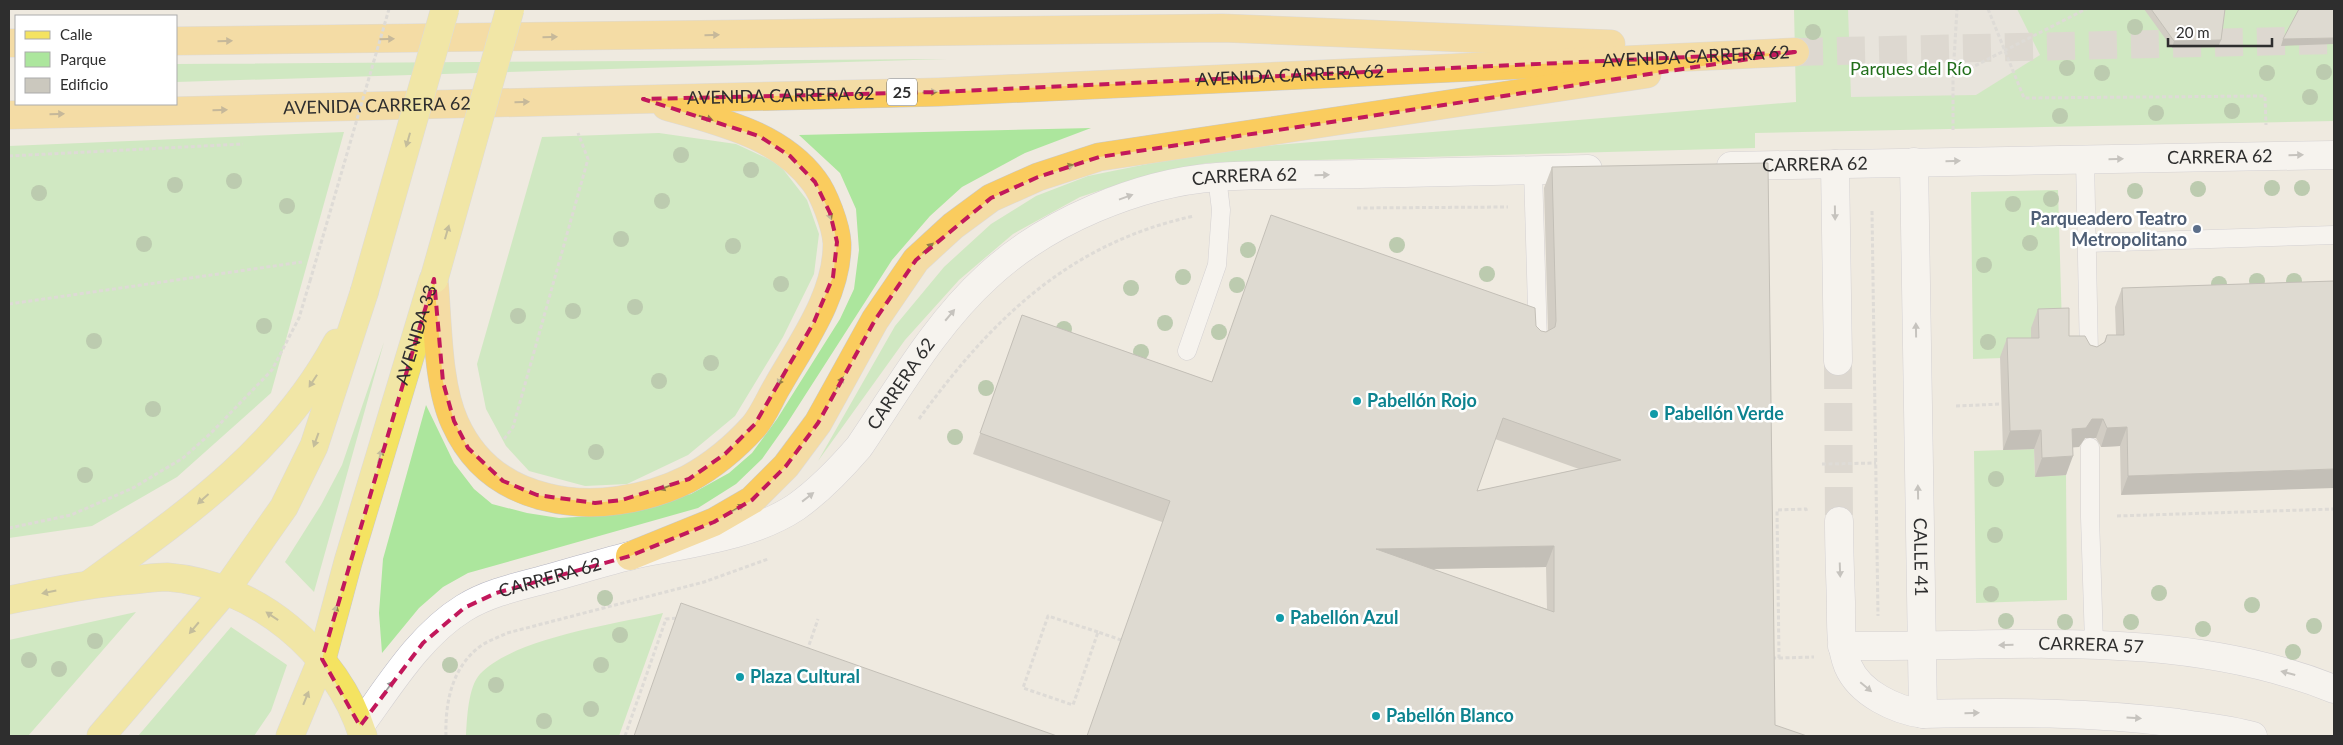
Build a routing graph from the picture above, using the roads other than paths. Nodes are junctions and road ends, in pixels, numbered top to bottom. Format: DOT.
graph roads {
  1 [pos="445,9"];
  2 [pos="510,9"];
  3 [pos="178,41"];
  4 [pos="1795,52"];
  5 [pos="643,99"];
  6 [pos="9,115"];
  7 [pos="2334,155"];
  8 [pos="2084,159"];
  9 [pos="1914,162"];
  10 [pos="1835,164"];
  11 [pos="1707,166"];
  12 [pos="1610,168"];
  13 [pos="1533,170"];
  14 [pos="1217,178"];
  15 [pos="2334,235"];
  16 [pos="2087,243"];
  17 [pos="434,279"];
  18 [pos="364,293"];
  19 [pos="1538,342"];
  20 [pos="1187,351"];
  21 [pos="2089,355"];
  22 [pos="1838,361"];
  23 [pos="2090,447"];
  24 [pos="1839,521"];
  25 [pos="630,556"];
  26 [pos="91,583"];
  27 [pos="225,591"];
  28 [pos="9,600"];
  29 [pos="2094,643"];
  30 [pos="1842,646"];
  31 [pos="1920,646"];
  32 [pos="322,659"];
  33 [pos="2334,689"];
  34 [pos="1923,714"];
  35 [pos="361,731"];
  36 [pos="101,736"];
  37 [pos="290,736"];
  38 [pos="2253,736"];
  1 -- 18 [label="main road, one-way, bridge"];
  17 -- 2 [label="main road, AVENIDA 33, one-way, bridge"];
  3 -- 4 [label="highway, AVENIDA CARRERA 62, one-way"];
  5 -- 4 [label="highway, AVENIDA CARRERA 62 / 25, one-way"];
  25 -- 4 [label="highway, one-way"];
  6 -- 5 [label="highway, AVENIDA CARRERA 62 / 25, one-way"];
  5 -- 17 [label="highway, one-way"];
  8 -- 7 [label="street, CARRERA 62, one-way"];
  9 -- 8 [label="street, CARRERA 62, one-way"];
  8 -- 16 [label="lane"];
  9 -- 10 [label="street, CARRERA 62"];
  31 -- 9 [label="street, CALLE 41, one-way"];
  10 -- 11 [label="street, CARRERA 62"];
  10 -- 22 [label="street, one-way"];
  12 -- 13 [label="street, CARRERA 62"];
  14 -- 13 [label="street, CARRERA 62, one-way"];
  13 -- 19 [label="lane"];
  14 -- 20 [label="lane"];
  25 -- 14 [label="street, CARRERA 62, one-way"];
  15 -- 16 [label="lane"];
  16 -- 21 [label="lane"];
  32 -- 17 [label="main road, AVENIDA 33, one-way"];
  18 -- 26 [label="main road, one-way"];
  18 -- 27 [label="main road, one-way"];
  23 -- 29 [label="lane"];
  24 -- 30 [label="street, one-way"];
  35 -- 25 [label="street, CARRERA 62, one-way"];
  26 -- 27 [label="main road"];
  26 -- 28 [label="main road, one-way"];
  32 -- 27 [label="main road, one-way"];
  27 -- 36 [label="main road, one-way"];
  29 -- 31 [label="street, CARRERA 57, one-way"];
  33 -- 29 [label="street, CARRERA 57, one-way"];
  30 -- 31 [label="street, CARRERA 57"];
  30 -- 34 [label="street, one-way"];
  31 -- 34 [label="street, CALLE 41"];
  32 -- 35 [label="main road"];
  37 -- 32 [label="main road, AVENIDA 33, one-way"];
  34 -- 38 [label="street, one-way"];
}
